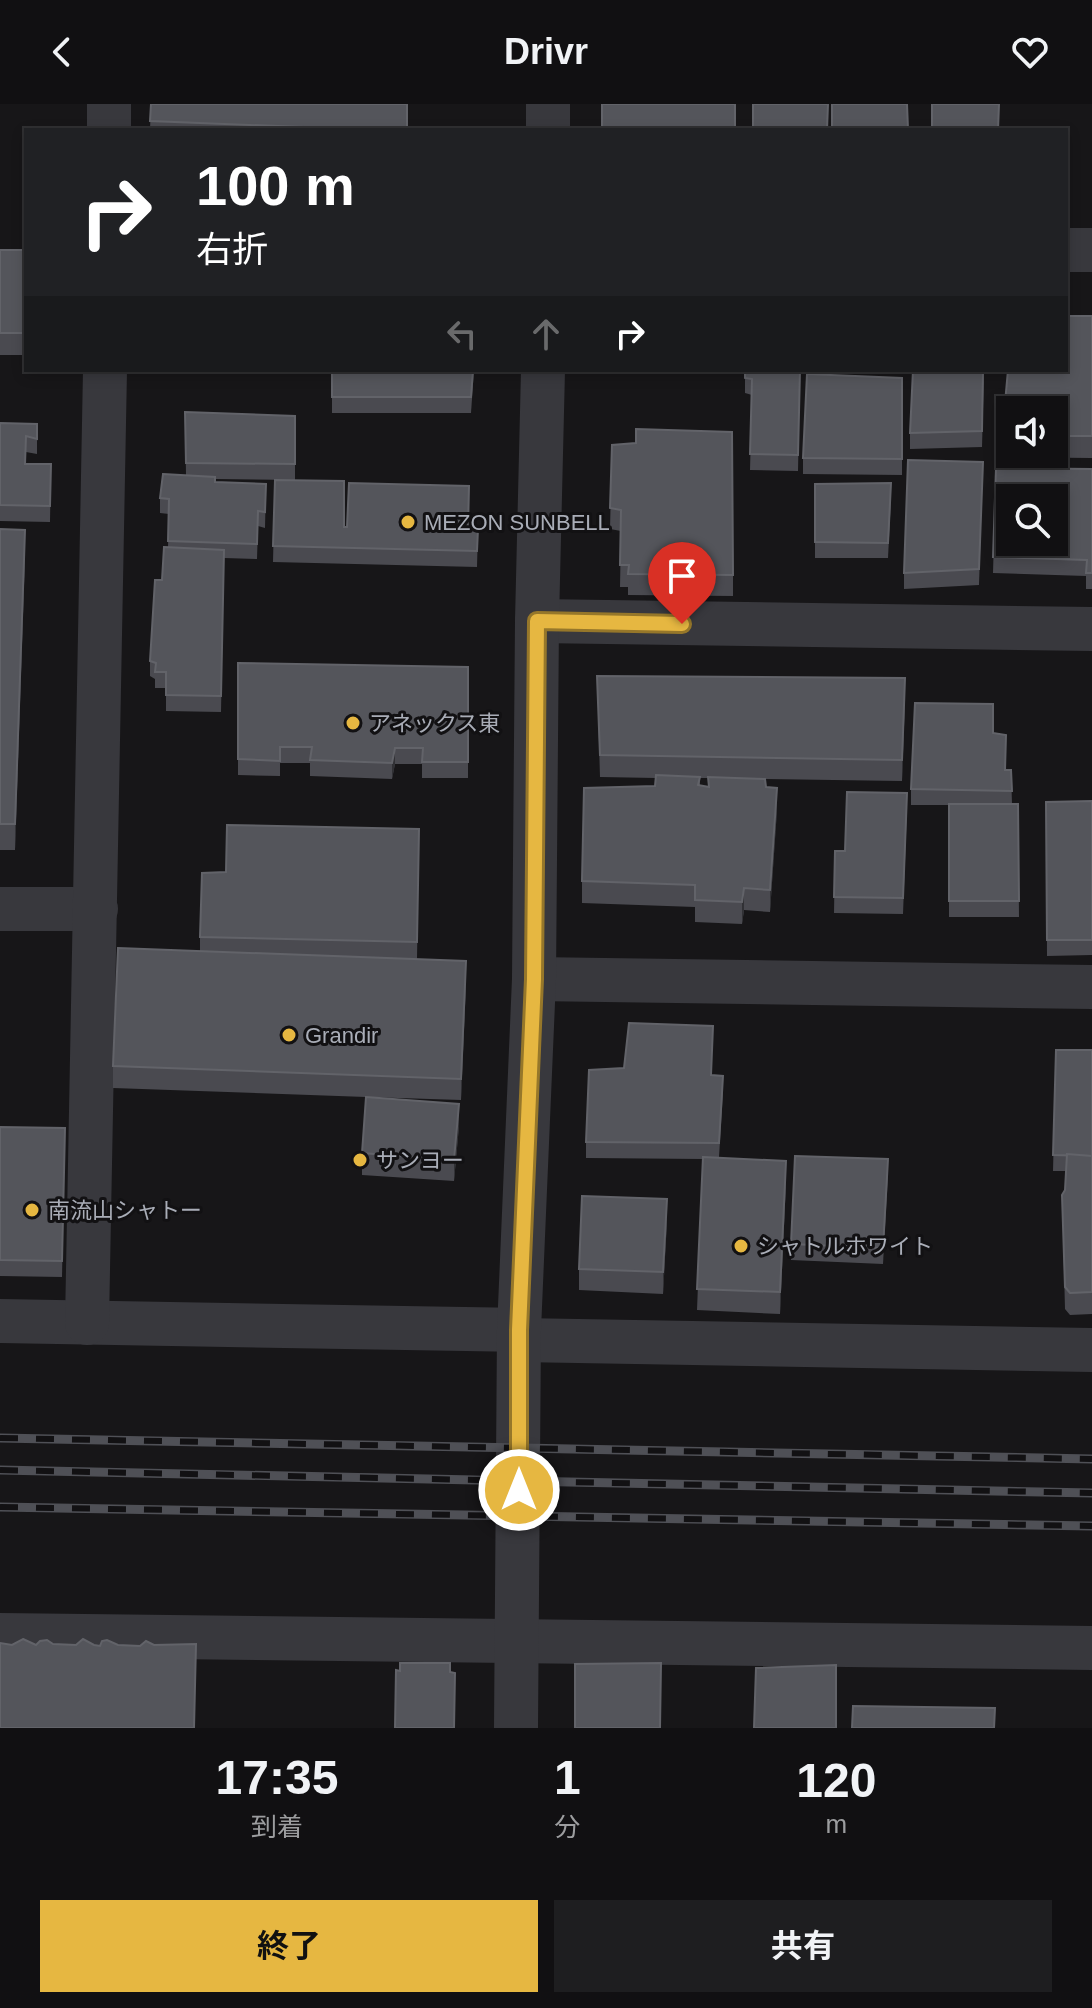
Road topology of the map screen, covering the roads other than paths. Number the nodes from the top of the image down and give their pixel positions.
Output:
1 (109, 104) edge
2 (548, 104) edge
3 (109, 128) edge
4 (548, 128) edge
5 (1068, 250) edge
6 (1092, 250) edge
7 (105, 372) edge
8 (543, 372) edge
9 (537, 621) junction
10 (1092, 629) edge
11 (0, 909) edge
12 (96, 909) junction
13 (534, 979) junction
14 (1092, 987) edge
15 (0, 1321) edge
16 (87, 1323) junction
17 (520, 1335) junction
18 (1092, 1350) edge
19 (0, 1635) edge
20 (518, 1640) junction
21 (1092, 1648) edge
22 (516, 1728) edge

1 - 3 street
2 - 4 street
5 - 6 street
7 - 12 street
8 - 9 street
9 - 10 street
9 - 13 street
11 - 12 street
12 - 16 street
13 - 14 street
13 - 17 street
15 - 16 street
16 - 17 street
17 - 18 street
17 - 20 street
19 - 20 street
20 - 21 street
20 - 22 street

